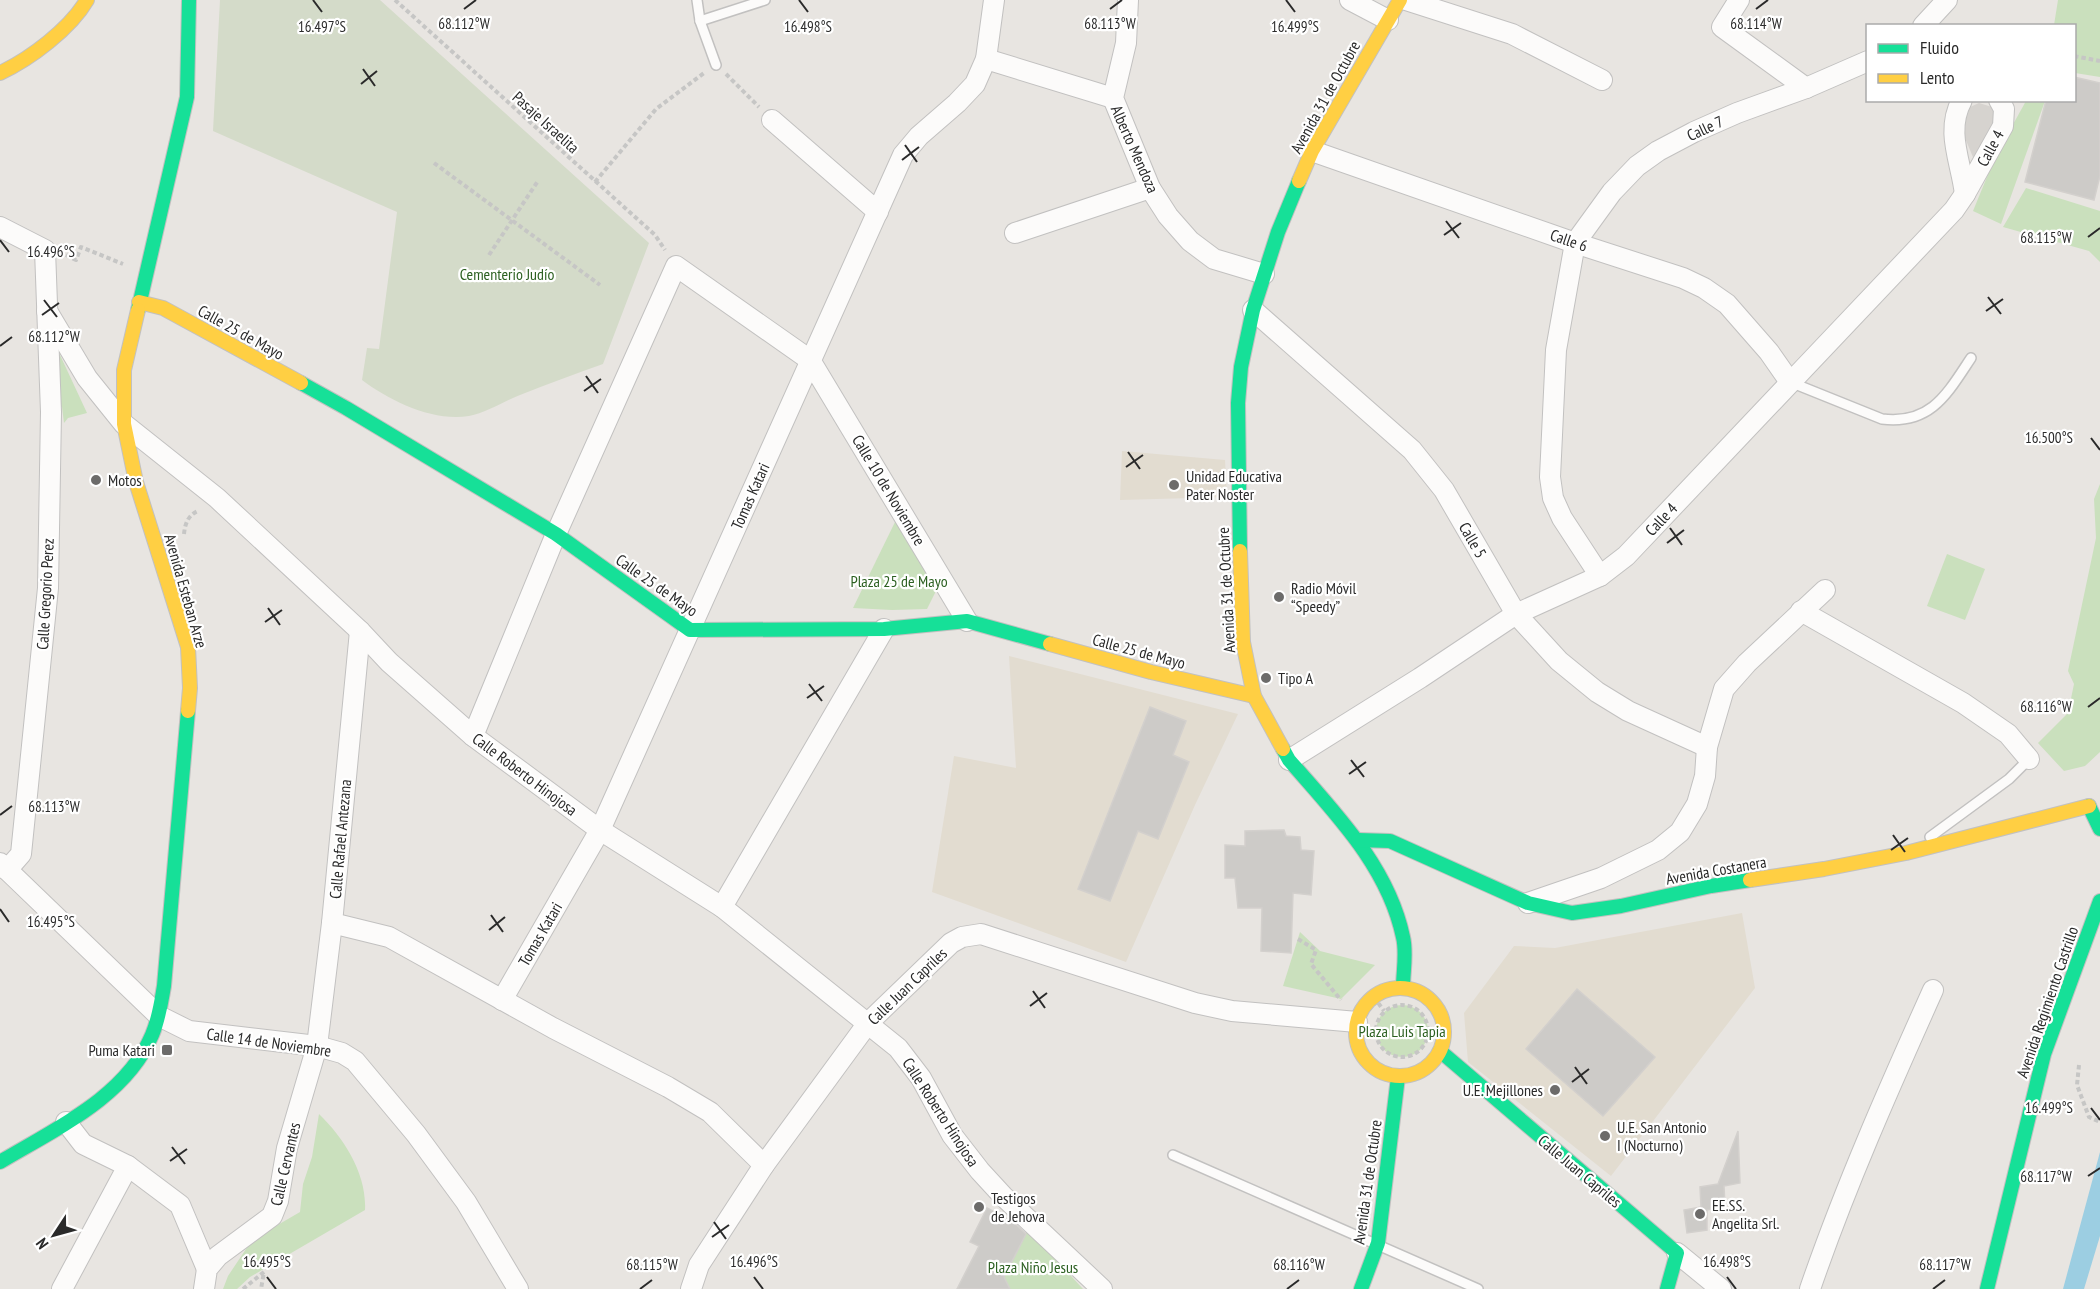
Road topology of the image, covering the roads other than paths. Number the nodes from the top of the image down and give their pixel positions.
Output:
1 (87, 0) edge
2 (189, 0) edge
3 (697, 0) edge
4 (765, 0) edge
5 (994, 0) edge
6 (1128, 0) edge
7 (1350, 0) edge
8 (1400, 0) edge
9 (1406, 0) edge
10 (1739, 0) edge
11 (1947, 0) edge
12 (1388, 20) junction
13 (700, 21) junction
14 (1925, 24) edge
15 (986, 59) junction
16 (1866, 62) edge
17 (716, 64) road end
18 (0, 73) edge
19 (1602, 80) dead end
20 (1806, 88) junction
21 (1113, 98) junction
22 (1961, 102) edge
23 (2000, 102) edge
24 (772, 120) road end
25 (1312, 151) junction
26 (1150, 188) junction
27 (1965, 194) junction
28 (878, 212) junction
29 (0, 227) edge
30 (1015, 233) dead end
31 (1575, 243) junction
32 (1264, 274) junction
33 (139, 302) junction
34 (1253, 310) junction
35 (47, 311) junction
36 (1971, 358) dead end
37 (810, 360) junction
38 (1790, 382) junction
39 (124, 424) junction
40 (556, 534) junction
41 (1600, 576) junction
42 (1824, 590) dead end
43 (1801, 611) junction
44 (1516, 614) junction
45 (967, 621) junction
46 (885, 629) junction
47 (690, 630) junction
48 (360, 631) junction
49 (1254, 696) junction
50 (473, 736) junction
51 (1707, 747) junction
52 (2029, 759) joint
53 (1289, 760) junction
54 (2100, 793) edge
55 (2094, 808) edge
56 (2100, 829) edge
57 (600, 830) junction
58 (1358, 840) junction
59 (1906, 853) junction
60 (4, 867) edge
61 (2100, 901) edge
62 (1528, 903) junction
63 (722, 907) junction
64 (332, 923) junction
65 (1402, 988) junction
66 (1933, 990) dead end
67 (502, 1000) junction
68 (159, 1017) junction
69 (1357, 1022) junction
70 (868, 1023) junction
71 (317, 1046) junction
72 (1440, 1051) junction
73 (1398, 1077) junction
74 (66, 1122) junction
75 (1173, 1155) dead end
76 (0, 1162) edge
77 (764, 1165) junction
78 (128, 1166) junction
79 (1378, 1244) junction
80 (1677, 1253) junction
81 (207, 1269) junction
82 (62, 1289) edge
83 (204, 1289) edge
84 (518, 1289) edge
85 (691, 1289) edge
86 (1102, 1289) edge
87 (1361, 1289) edge
88 (1479, 1289) edge
89 (1667, 1289) edge
90 (1721, 1289) edge
91 (1810, 1289) edge
92 (1987, 1289) edge

1 - 18 main road
2 - 33 main road, Avenida Esteban Arze
3 - 13 lane
4 - 13 lane
5 - 15 street, Tomas Katari
6 - 21 street, Alberto Mendoza
7 - 12 street
8 - 12 main road, Avenida 31 de Octubre
9 - 19 street
10 - 20 street
11 - 14 street
12 - 25 main road, Avenida 31 de Octubre
13 - 17 lane
15 - 21 street
15 - 28 street, Tomas Katari
16 - 20 street, Calle 7
20 - 31 street, Calle 7
21 - 26 street, Alberto Mendoza
22 - 27 street, Calle 4
23 - 27 street, Calle 4
24 - 28 street
25 - 31 street, Calle 6
25 - 32 main road, Avenida 31 de Octubre
26 - 30 street
26 - 32 street, Alberto Mendoza
27 - 38 street, Calle 4
28 - 37 street, Tomas Katari
29 - 35 street, Calle Roberto Hinojosa
31 - 38 street, Calle 6
31 - 41 street
32 - 34 main road, Avenida 31 de Octubre
33 - 39 main road, Avenida Esteban Arze
33 - 40 main road, Calle 25 de Mayo
34 - 44 street, Calle 5
34 - 49 main road, Avenida 31 de Octubre
35 - 39 street, Calle Roberto Hinojosa
35 - 60 street, Calle Gregorio Perez
36 - 38 lane
37 - 40 street
37 - 45 street, Calle 10 de Noviembre
37 - 47 street, Tomas Katari
38 - 41 street, Calle 4
39 - 48 street, Calle Roberto Hinojosa
39 - 68 main road, Avenida Esteban Arze
40 - 47 main road, Calle 25 de Mayo
40 - 50 street
41 - 44 street, Calle 4
42 - 43 street
43 - 51 street
43 - 52 street
44 - 51 street, Calle 5
44 - 53 street, Calle 4
45 - 46 main road, Calle 25 de Mayo
45 - 49 main road, Calle 25 de Mayo
46 - 47 main road, Calle 25 de Mayo
46 - 63 street
47 - 57 street, Tomas Katari
48 - 50 street, Calle Roberto Hinojosa
48 - 64 street, Calle Rafael Antezana
49 - 53 main road, Avenida 31 de Octubre
50 - 57 street, Calle Roberto Hinojosa
51 - 62 street
52 - 59 lane
53 - 58 main road, Avenida 31 de Octubre
54 - 55 main road
55 - 56 main road
55 - 59 main road, Avenida Costanera
57 - 63 street, Calle Roberto Hinojosa
57 - 67 street, Tomas Katari
58 - 62 main road, Avenida Costanera
58 - 65 main road, Avenida 31 de Octubre
59 - 62 main road, Avenida Costanera
60 - 68 street, Calle 14 de Noviembre
61 - 92 main road, Avenida Regimiento Castrillo
63 - 70 street, Calle Roberto Hinojosa
64 - 67 street
64 - 71 street, Calle Rafael Antezana
65 - 69 main road
65 - 72 main road
66 - 91 street
67 - 77 street
68 - 71 street, Calle 14 de Noviembre
68 - 74 main road, Avenida Esteban Arze
69 - 70 street, Calle Juan Capriles
69 - 73 main road
70 - 77 street, Calle Juan Capriles
70 - 86 street, Calle Roberto Hinojosa
71 - 81 street, Calle Cervantes
71 - 84 street, Calle 14 de Noviembre
72 - 73 main road
72 - 80 main road, Calle Juan Capriles
73 - 79 main road, Avenida 31 de Octubre
74 - 76 main road, Avenida Esteban Arze
74 - 78 street
75 - 79 lane
77 - 85 street, Calle Juan Capriles
78 - 81 street
78 - 82 street
79 - 87 main road, Avenida 31 de Octubre
79 - 88 lane
80 - 89 main road
80 - 90 street, Calle Juan Capriles
81 - 83 street

